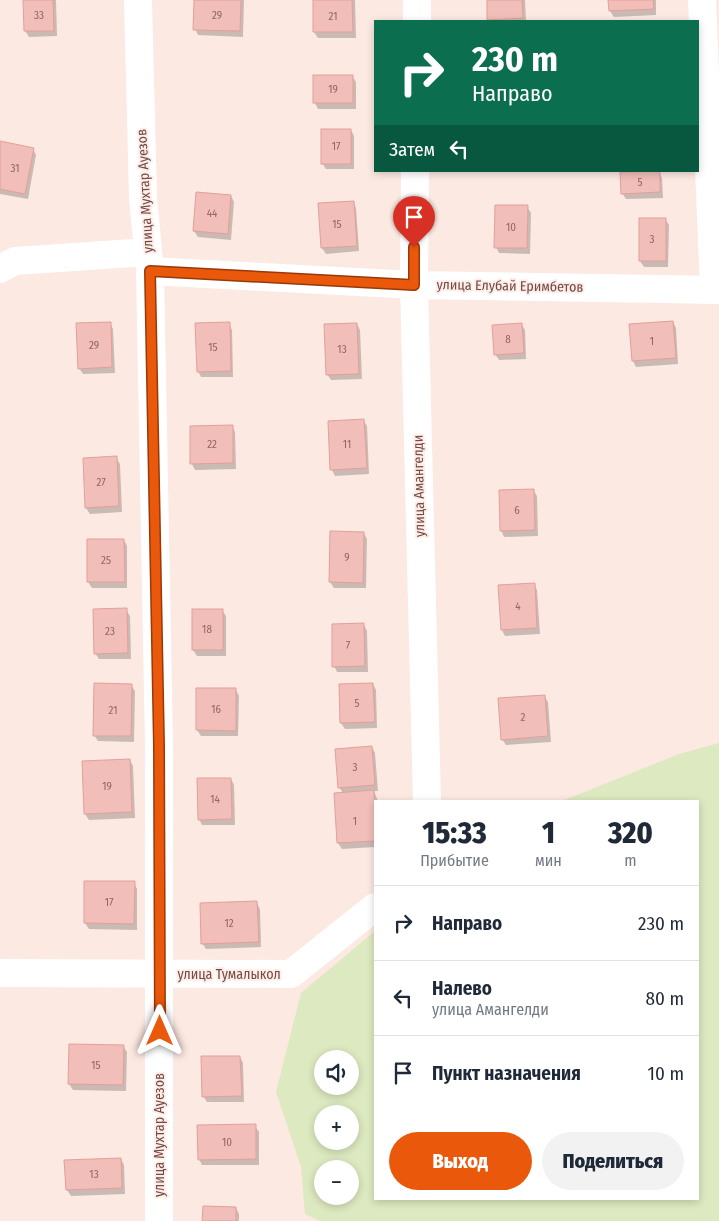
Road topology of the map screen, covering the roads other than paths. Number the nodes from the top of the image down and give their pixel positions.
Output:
1 (138, 0) edge
2 (417, 0) edge
3 (702, 0) edge
4 (417, 20) edge
5 (415, 172) edge
6 (149, 261) junction
7 (5, 262) edge
8 (414, 285) junction
9 (716, 290) edge
10 (427, 800) edge
11 (374, 909) edge
12 (0, 973) edge
13 (160, 974) junction
14 (159, 1221) edge

1 - 6 street, улица Мухтар Ауезов
2 - 4 street
3 - 9 street
5 - 8 street, улица Амангелди
6 - 7 street, улица Елубай Еримбетов
6 - 8 street, улица Елубай Еримбетов
6 - 13 street, улица Мухтар Ауезов
8 - 9 street, улица Елубай Еримбетов
8 - 10 street, улица Амангелди
11 - 13 street, улица Тумалыкол
12 - 13 street, улица Тумалыкол
13 - 14 street, улица Мухтар Ауезов

